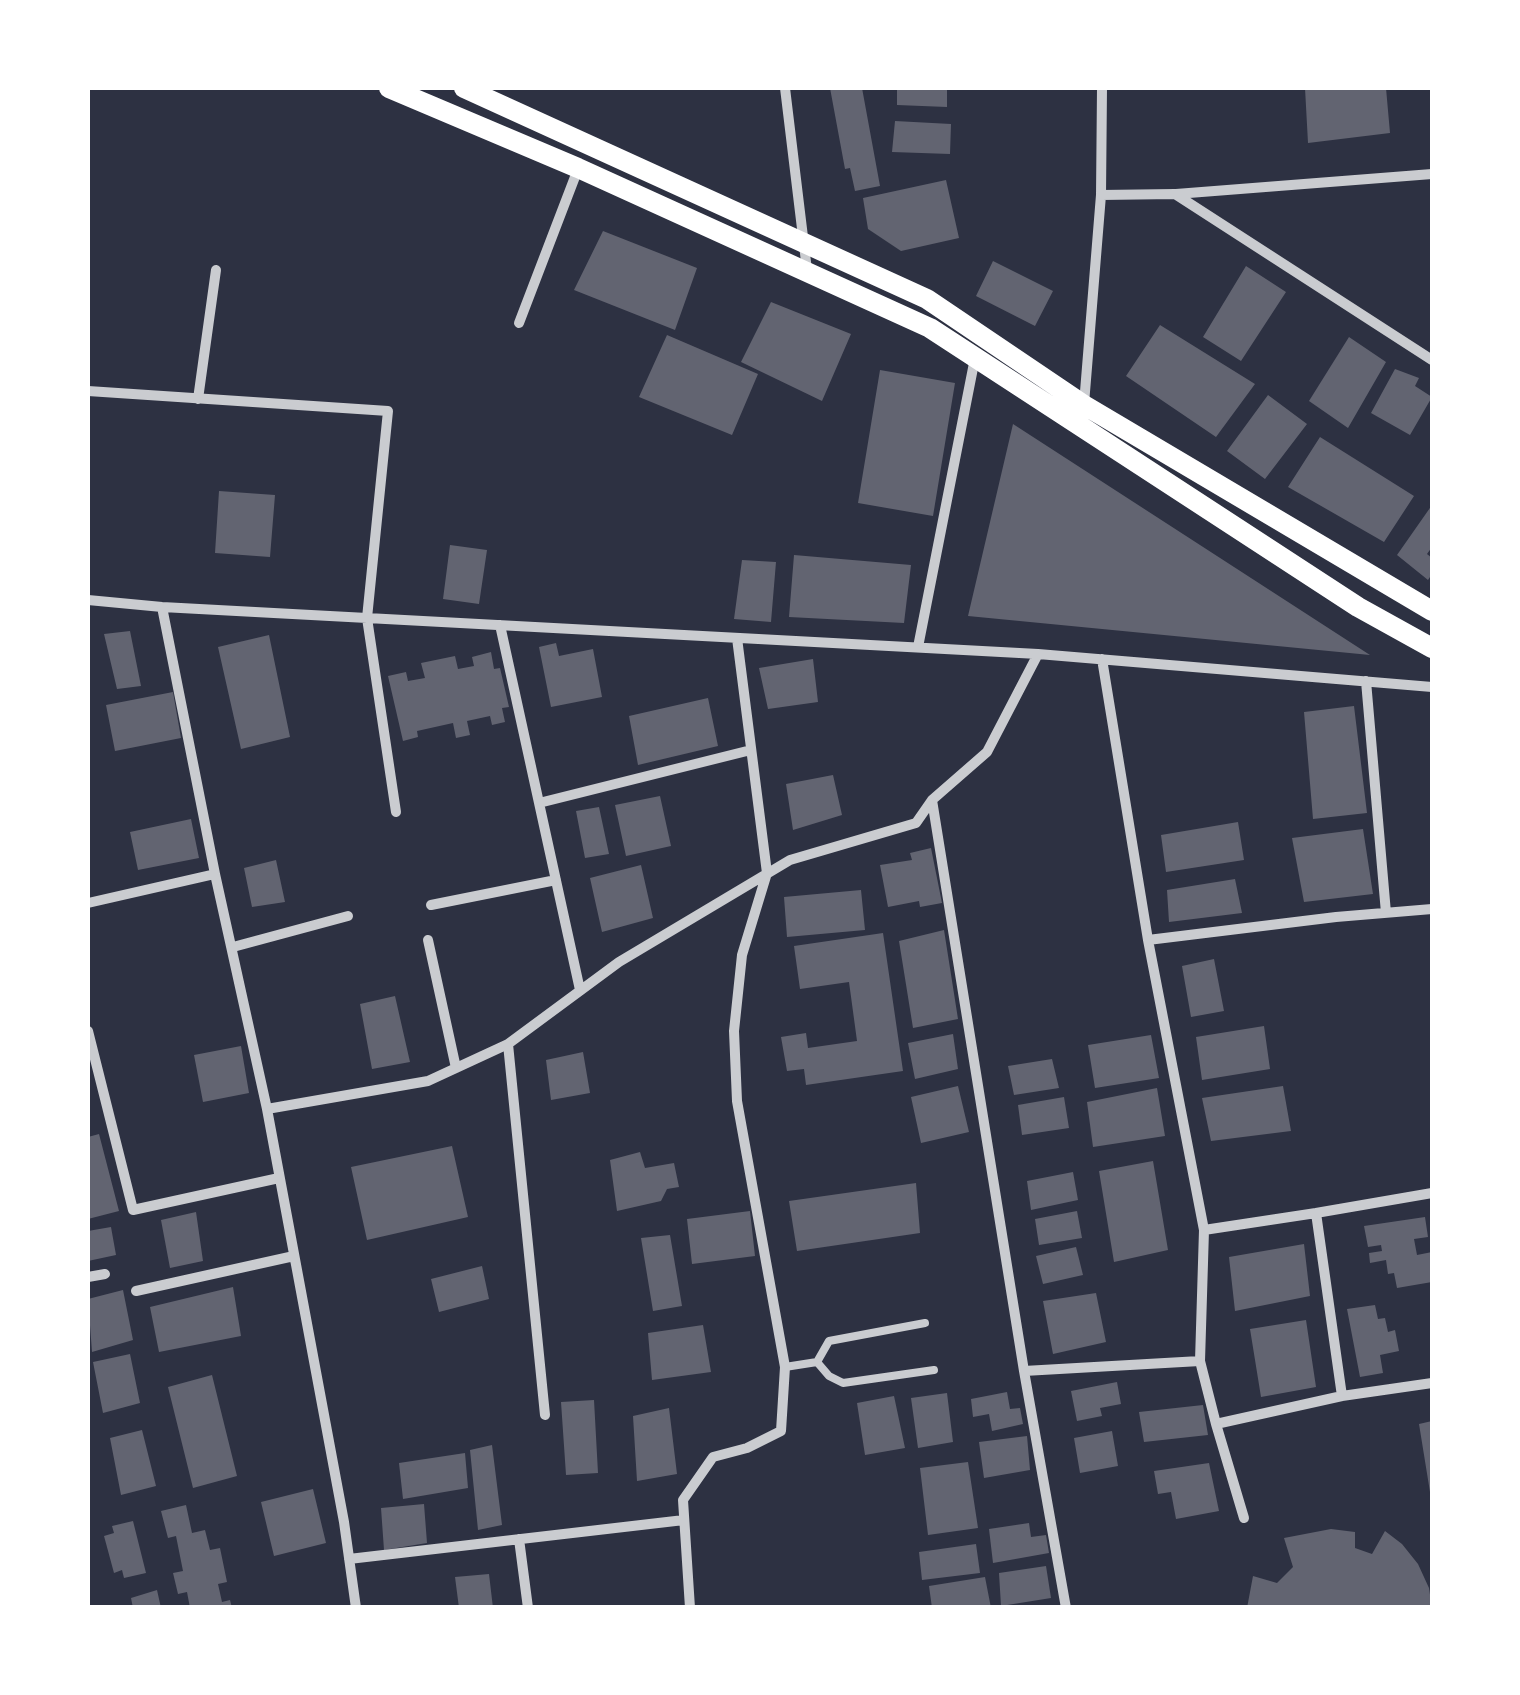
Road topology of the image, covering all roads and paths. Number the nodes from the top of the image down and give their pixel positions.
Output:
1 (389, 88) edge
2 (464, 88) edge
3 (785, 88) edge
4 (1102, 88) edge
5 (578, 168) junction
6 (1432, 174) edge
7 (1175, 194) junction
8 (1101, 195) junction
9 (802, 242) junction
10 (216, 270) dead end
11 (807, 272) junction
12 (519, 323) dead end
13 (975, 357) junction
14 (1432, 360) edge
15 (88, 392) edge
16 (198, 399) junction
17 (1084, 405) junction
18 (88, 600) edge
19 (162, 607) junction
20 (1432, 611) edge
21 (366, 618) junction
22 (500, 625) junction
23 (737, 638) junction
24 (918, 647) junction
25 (1432, 648) edge
26 (1038, 654) junction
27 (1102, 659) junction
28 (1366, 681) junction
29 (1432, 687) edge
30 (751, 750) junction
31 (932, 800) junction
32 (539, 803) junction
33 (396, 812) dead end
34 (215, 874) junction
35 (767, 874) junction
36 (556, 880) junction
37 (88, 903) edge
38 (431, 905) dead end
39 (1432, 909) edge
40 (1386, 913) junction
41 (348, 916) dead end
42 (428, 940) dead end
43 (1148, 940) junction
44 (233, 947) junction
45 (580, 990) junction
46 (88, 1031) edge
47 (508, 1044) junction
48 (456, 1068) junction
49 (267, 1109) junction
50 (279, 1178) junction
51 (1432, 1193) edge
52 (1316, 1213) junction
53 (1204, 1230) junction
54 (294, 1256) junction
55 (105, 1274) dead end
56 (88, 1277) edge
57 (136, 1291) dead end
58 (925, 1323) dead end
59 (1200, 1360) junction
60 (817, 1362) junction
61 (785, 1366) junction
62 (934, 1370) dead end
63 (1024, 1371) junction
64 (1432, 1383) edge
65 (1342, 1396) junction
66 (545, 1415) dead end
67 (1216, 1424) junction
68 (1244, 1518) dead end
69 (684, 1520) junction
70 (519, 1539) junction
71 (349, 1559) junction
72 (356, 1608) edge
73 (528, 1608) edge
74 (690, 1608) edge
75 (1066, 1608) edge

1 - 5 main road
2 - 9 main road
3 - 9 street
4 - 8 street
5 - 11 main road
5 - 12 street
6 - 7 street
7 - 8 street
7 - 14 street
8 - 17 street
9 - 11 street
9 - 17 main road
10 - 16 street
11 - 13 main road
13 - 24 street
13 - 25 main road
15 - 16 street
16 - 21 street
17 - 20 main road
18 - 19 street
19 - 21 street
19 - 34 street
21 - 22 street
21 - 33 street
22 - 23 street
22 - 32 street
23 - 24 street
23 - 30 street
24 - 26 street
26 - 27 street
26 - 31 street
27 - 28 street
27 - 43 street
28 - 29 street
28 - 40 street
30 - 32 street
30 - 35 street
31 - 35 street
31 - 63 street
32 - 36 street
34 - 37 street
34 - 44 street
35 - 45 street
35 - 61 street
36 - 38 street
36 - 45 street
39 - 40 street
40 - 43 street
41 - 44 street
42 - 48 street
43 - 53 street
44 - 49 street
45 - 47 street
46 - 50 street
47 - 48 street
47 - 66 street
48 - 49 street
49 - 50 street
50 - 54 street
51 - 52 street
52 - 53 street
52 - 65 street
53 - 59 street
54 - 57 street
54 - 71 street
55 - 56 street
58 - 60 lane
59 - 63 street
59 - 67 street
60 - 61 lane
60 - 62 lane
61 - 69 street
63 - 75 street
64 - 65 street
65 - 67 street
67 - 68 street
69 - 70 street
69 - 74 street
70 - 71 street
70 - 73 street
71 - 72 street

